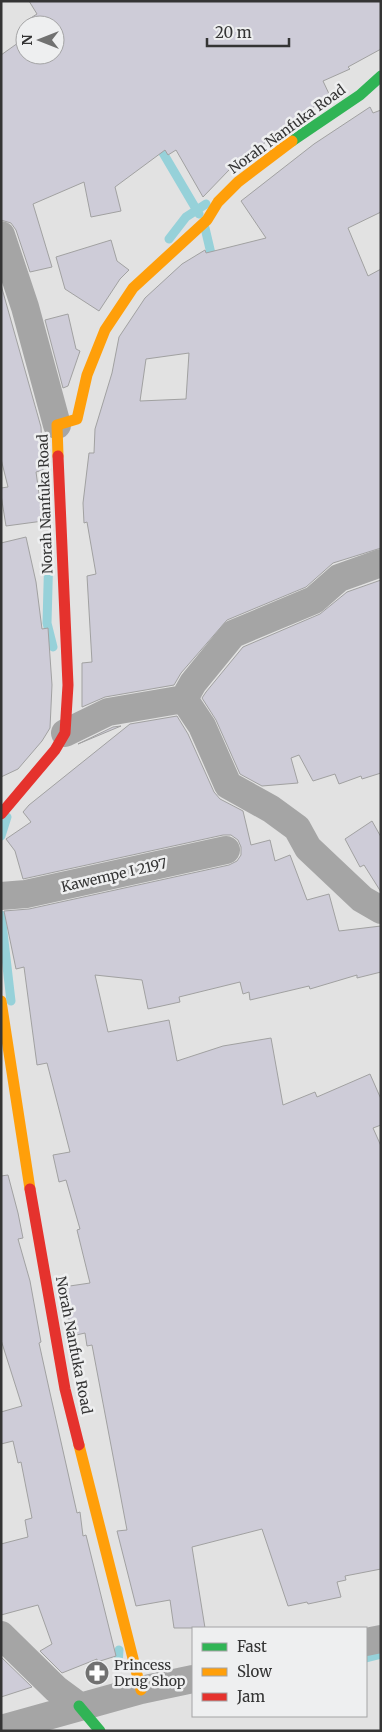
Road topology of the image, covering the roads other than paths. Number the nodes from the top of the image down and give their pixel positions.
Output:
1 (381, 76) edge
2 (1, 235) edge
3 (57, 424) junction
4 (381, 563) edge
5 (184, 699) junction
6 (65, 733) junction
7 (1, 814) edge
8 (226, 850) dead end
9 (1, 896) edge
10 (381, 910) edge
11 (1, 1001) edge
12 (1, 1635) edge
13 (381, 1639) edge
14 (367, 1642) edge
15 (192, 1679) edge
16 (141, 1690) junction
17 (79, 1706) junction
18 (1, 1730) edge
19 (100, 1731) edge

1 - 3 street, Norah Nanfuka Road
2 - 3 street
3 - 6 street, Norah Nanfuka Road
4 - 5 street
5 - 6 street
5 - 10 street
6 - 7 street, Norah Nanfuka Road
8 - 9 street, Kawempe I 2197
11 - 16 street, Norah Nanfuka Road
12 - 17 street
13 - 14 street
15 - 16 street
16 - 17 street
17 - 18 street
17 - 19 street

